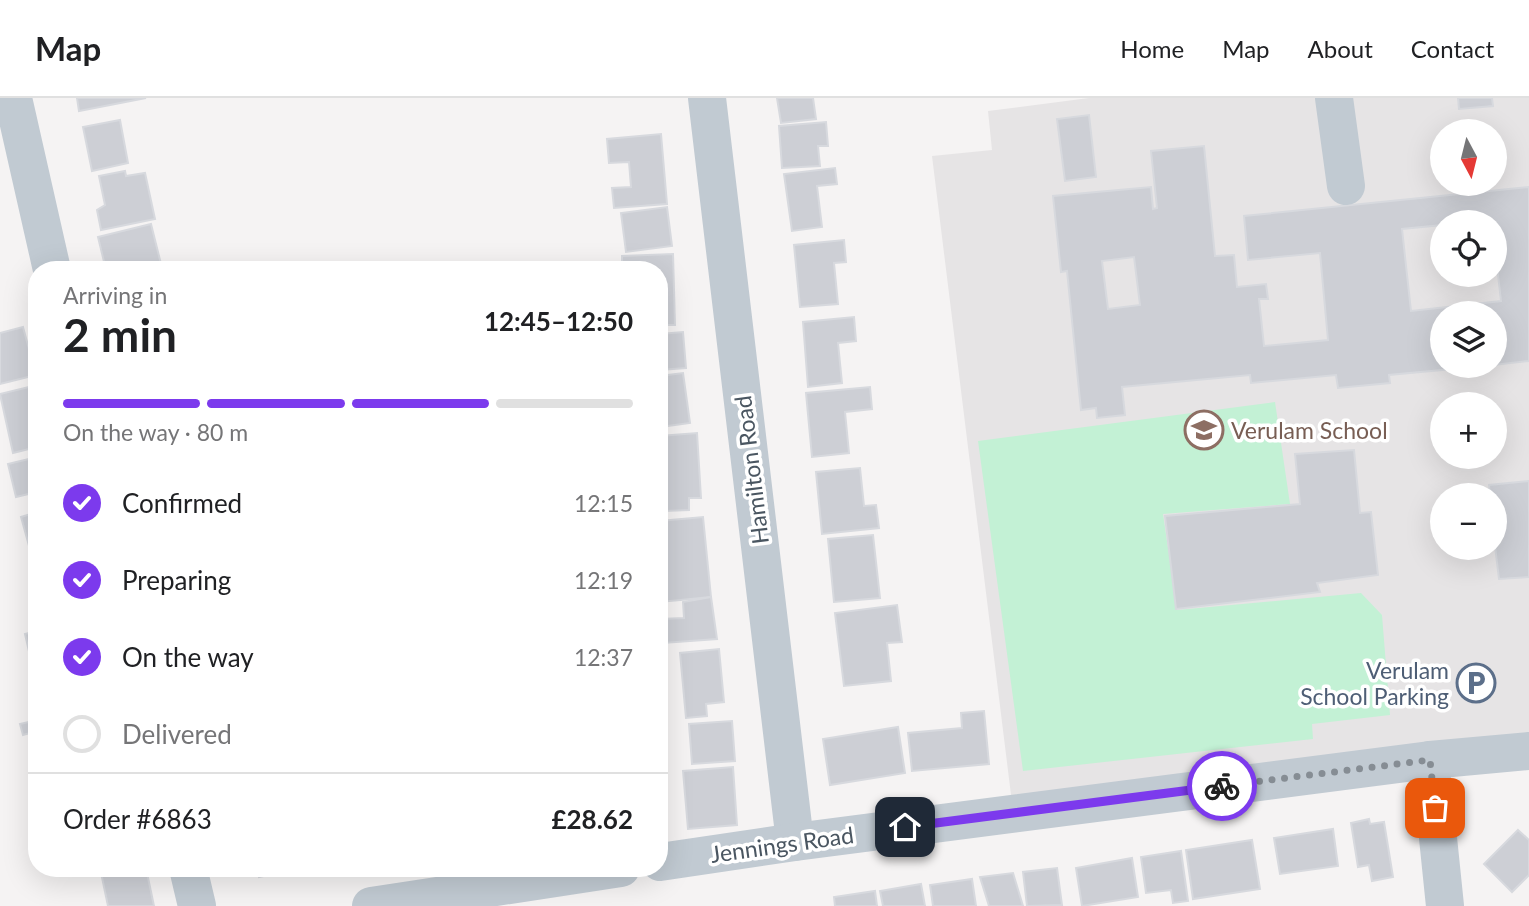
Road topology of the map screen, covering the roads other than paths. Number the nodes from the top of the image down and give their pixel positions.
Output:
1 (13, 98) edge
2 (707, 98) edge
3 (1334, 98) edge
4 (1346, 186) dead end
5 (49, 261) edge
6 (1529, 751) edge
7 (1430, 760) junction
8 (795, 842) junction
9 (668, 861) edge
10 (190, 877) edge
11 (562, 877) edge
12 (197, 906) edge
13 (371, 906) edge
14 (1445, 906) edge

1 - 5 street
2 - 8 street, Hamilton Road
3 - 4 street
6 - 7 street, Jennings Road
7 - 8 street, Jennings Road
7 - 14 street
8 - 9 street, Jennings Road
10 - 12 street
11 - 13 street

